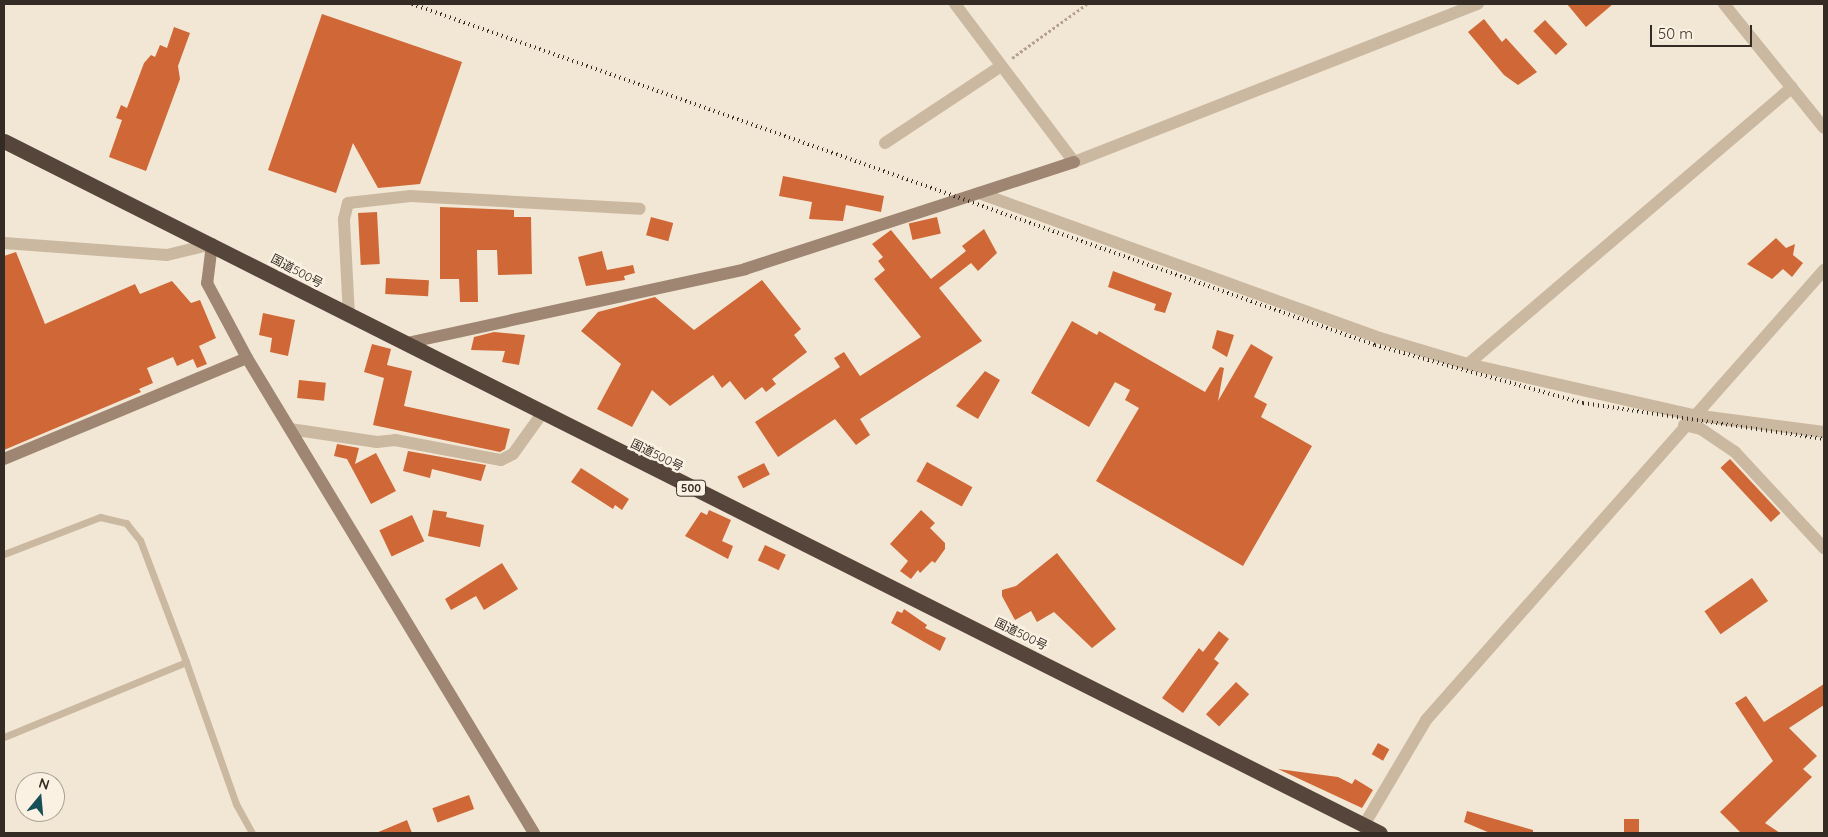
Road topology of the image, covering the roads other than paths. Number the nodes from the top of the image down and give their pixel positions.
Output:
1 (955, 4) edge
2 (1478, 4) edge
3 (1724, 4) edge
4 (1000, 67) junction
5 (1792, 87) junction
6 (1824, 128) edge
7 (4, 141) edge
8 (885, 143) dead end
9 (1074, 162) junction
10 (979, 194) junction
11 (640, 208) dead end
12 (4, 243) edge
13 (212, 244) junction
14 (1824, 270) edge
15 (349, 316) junction
16 (407, 344) junction
17 (247, 358) junction
18 (1468, 364) junction
19 (541, 415) junction
20 (1693, 415) junction
21 (1684, 425) junction
22 (290, 429) junction
23 (1824, 432) edge
24 (4, 459) edge
25 (1824, 548) edge
26 (4, 554) edge
27 (186, 662) junction
28 (4, 737) edge
29 (1364, 826) junction
30 (252, 833) edge
31 (534, 833) edge
32 (1380, 833) edge

1 - 4 street
2 - 9 street
3 - 5 street
4 - 8 street
4 - 9 street
5 - 6 street
5 - 18 street
7 - 13 highway, 国道500号 / 500
9 - 10 street
10 - 16 street
10 - 18 street
11 - 15 street
12 - 13 street
13 - 15 highway, 国道500号 / 500
13 - 17 street
14 - 20 street
15 - 16 highway, 国道500号 / 500
16 - 19 highway, 国道500号 / 500
17 - 22 street
17 - 24 street
18 - 20 street
19 - 22 street
19 - 29 highway, 国道500号 / 500
20 - 21 street
20 - 23 street
21 - 25 street
21 - 29 street
22 - 31 street
26 - 27 lane
27 - 28 lane
27 - 30 lane
29 - 32 highway, 国道500号 / 500

